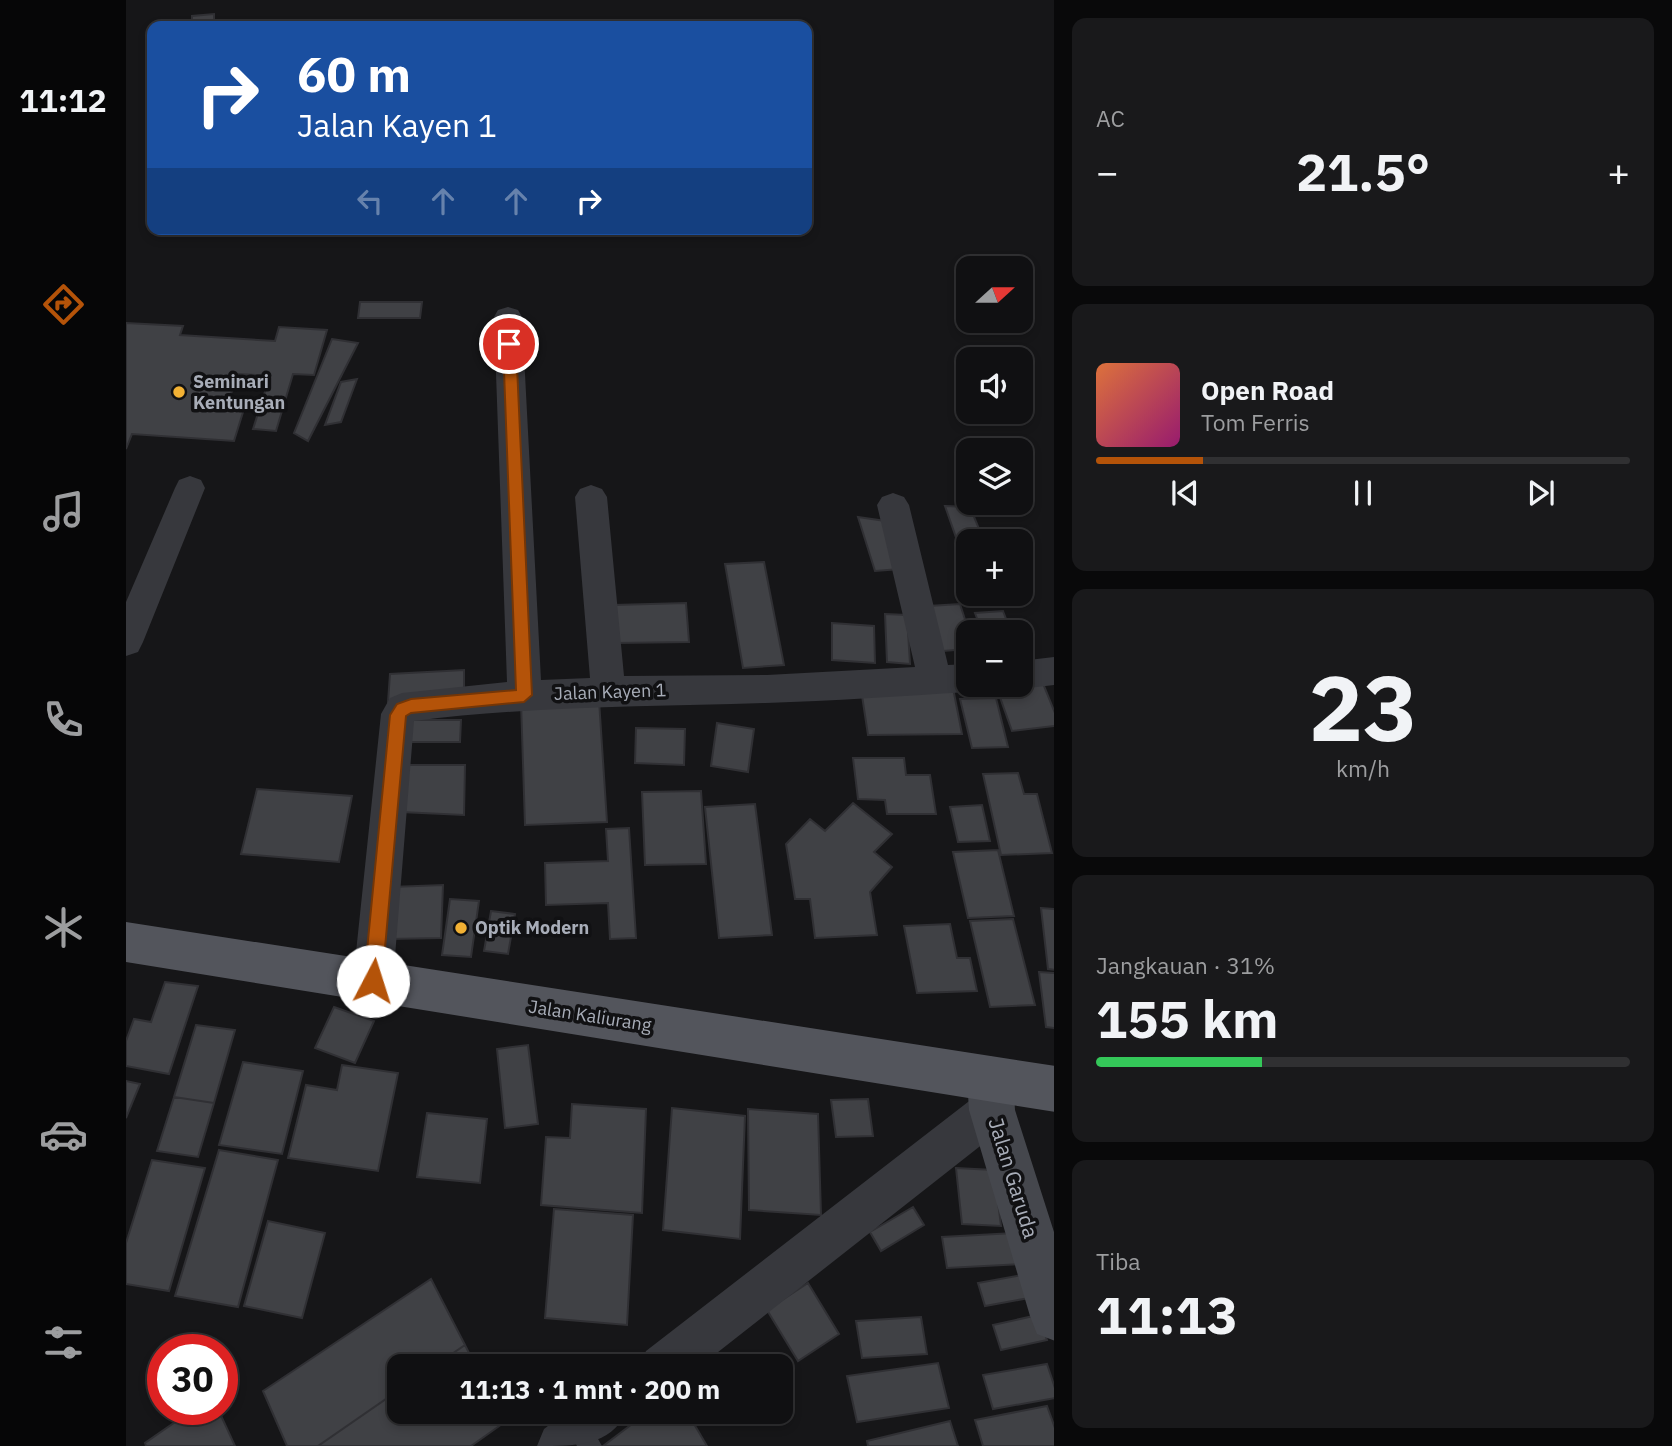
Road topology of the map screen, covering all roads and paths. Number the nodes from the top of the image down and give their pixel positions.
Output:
1 (508, 317) dead end
2 (190, 488) dead end
3 (591, 497) dead end
4 (893, 505) dead end
5 (126, 642) edge
6 (1054, 671) edge
7 (1033, 673) edge
8 (951, 679) edge
9 (608, 691) junction
10 (524, 695) junction
11 (126, 942) edge
12 (373, 981) junction
13 (1054, 1090) edge
14 (991, 1095) junction
15 (1054, 1315) edge
16 (678, 1354) edge

1 - 10 street
2 - 5 street
3 - 9 street
4 - 8 street
6 - 7 street
8 - 9 street, Jalan Kayen 1
9 - 10 street, Jalan Kayen 1
10 - 12 street, Jalan Kayen 1
11 - 12 main road, Jalan Kaliurang
12 - 14 main road, Jalan Kaliurang
13 - 14 main road, Jalan Kaliurang
14 - 15 main road, Jalan Garuda
14 - 16 street

